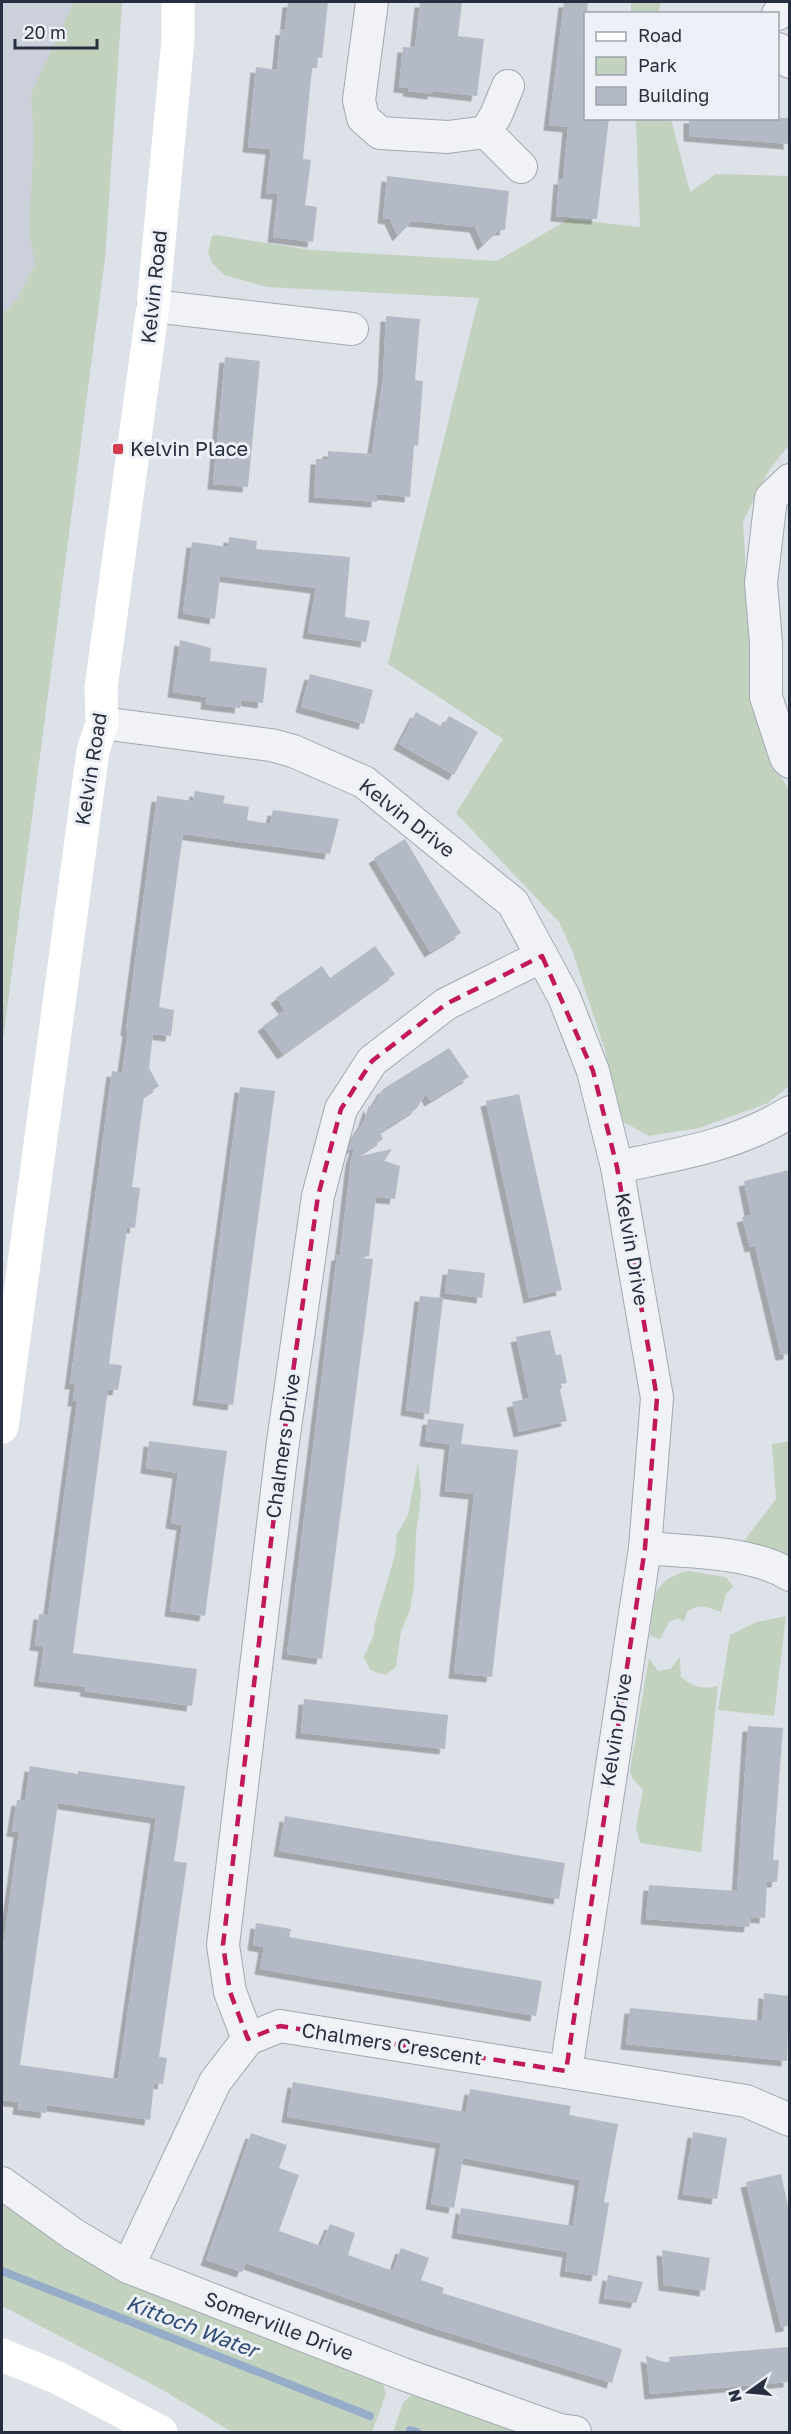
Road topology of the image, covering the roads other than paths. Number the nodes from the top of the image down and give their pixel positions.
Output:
1 (178, 2) edge
2 (372, 2) edge
3 (779, 50) edge
4 (789, 62) edge
5 (508, 86) dead end
6 (486, 132) junction
7 (521, 167) dead end
8 (153, 306) junction
9 (352, 329) dead end
10 (789, 480) edge
11 (102, 723) junction
12 (789, 762) edge
13 (542, 956) junction
14 (789, 1112) edge
15 (617, 1167) junction
16 (2, 1427) edge
17 (645, 1548) junction
18 (789, 1575) edge
19 (248, 2039) junction
20 (567, 2071) junction
21 (789, 2120) edge
22 (2, 2183) edge
23 (128, 2267) junction
24 (2, 2355) edge
25 (161, 2433) edge
26 (575, 2433) edge

1 - 8 street, Kelvin Road
2 - 6 street
3 - 4 street
5 - 6 street
6 - 7 street
8 - 9 street
8 - 11 street, Kelvin Road
10 - 12 street
11 - 13 street, Kelvin Drive
11 - 16 street, Kelvin Road
13 - 15 street, Kelvin Drive
13 - 19 street, Chalmers Drive
14 - 15 street
15 - 17 street, Kelvin Drive
17 - 18 street
17 - 20 street, Kelvin Drive
19 - 20 street, Chalmers Crescent
19 - 23 street
20 - 21 street, Chalmers Crescent
22 - 23 street, Somerville Drive
23 - 26 street, Somerville Drive
24 - 25 street

